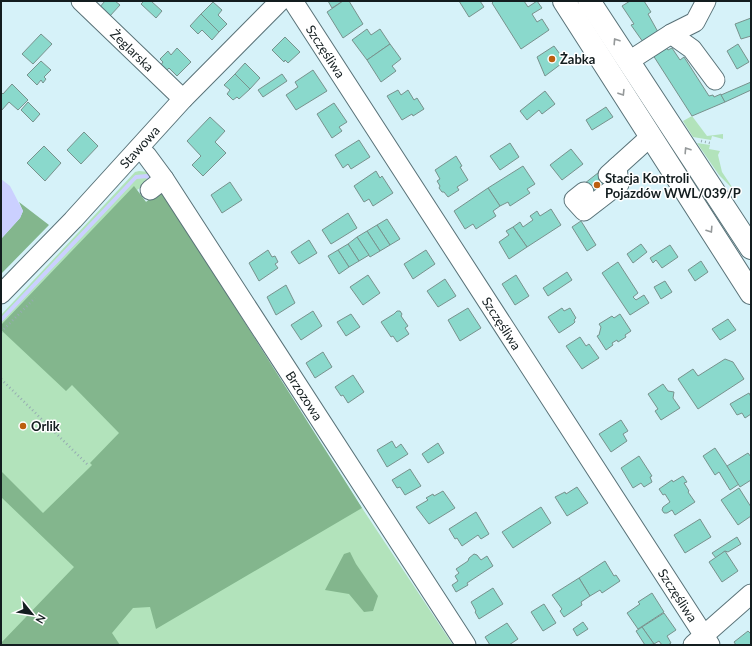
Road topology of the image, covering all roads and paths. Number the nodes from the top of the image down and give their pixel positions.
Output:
1 (81, 1) edge
2 (280, 1) edge
3 (294, 1) edge
4 (564, 1) edge
5 (589, 1) edge
6 (706, 1) edge
7 (671, 34) junction
8 (629, 61) junction
9 (714, 80) dead end
10 (183, 99) junction
11 (650, 137) junction
12 (139, 148) junction
13 (584, 192) dead end
14 (751, 248) edge
15 (751, 293) edge
16 (1, 294) edge
17 (35, 298) dead end
18 (1, 332) edge
19 (1, 379) edge
20 (88, 465) dead end
21 (751, 594) edge
22 (703, 642) edge
23 (466, 645) edge

1 - 10 street, Żeglarska
2 - 10 street, Stawowa
3 - 22 street, Szczęśliwa
4 -> 11 main road
8 -> 5 main road
6 - 7 street
7 - 8 street
7 - 9 street
14 -> 8 main road
10 - 12 street, Stawowa
11 - 13 street
11 -> 15 main road
12 - 16 street, Stawowa
12 - 23 street, Brzozowa
17 - 18 path
19 - 20 path
21 - 22 street

